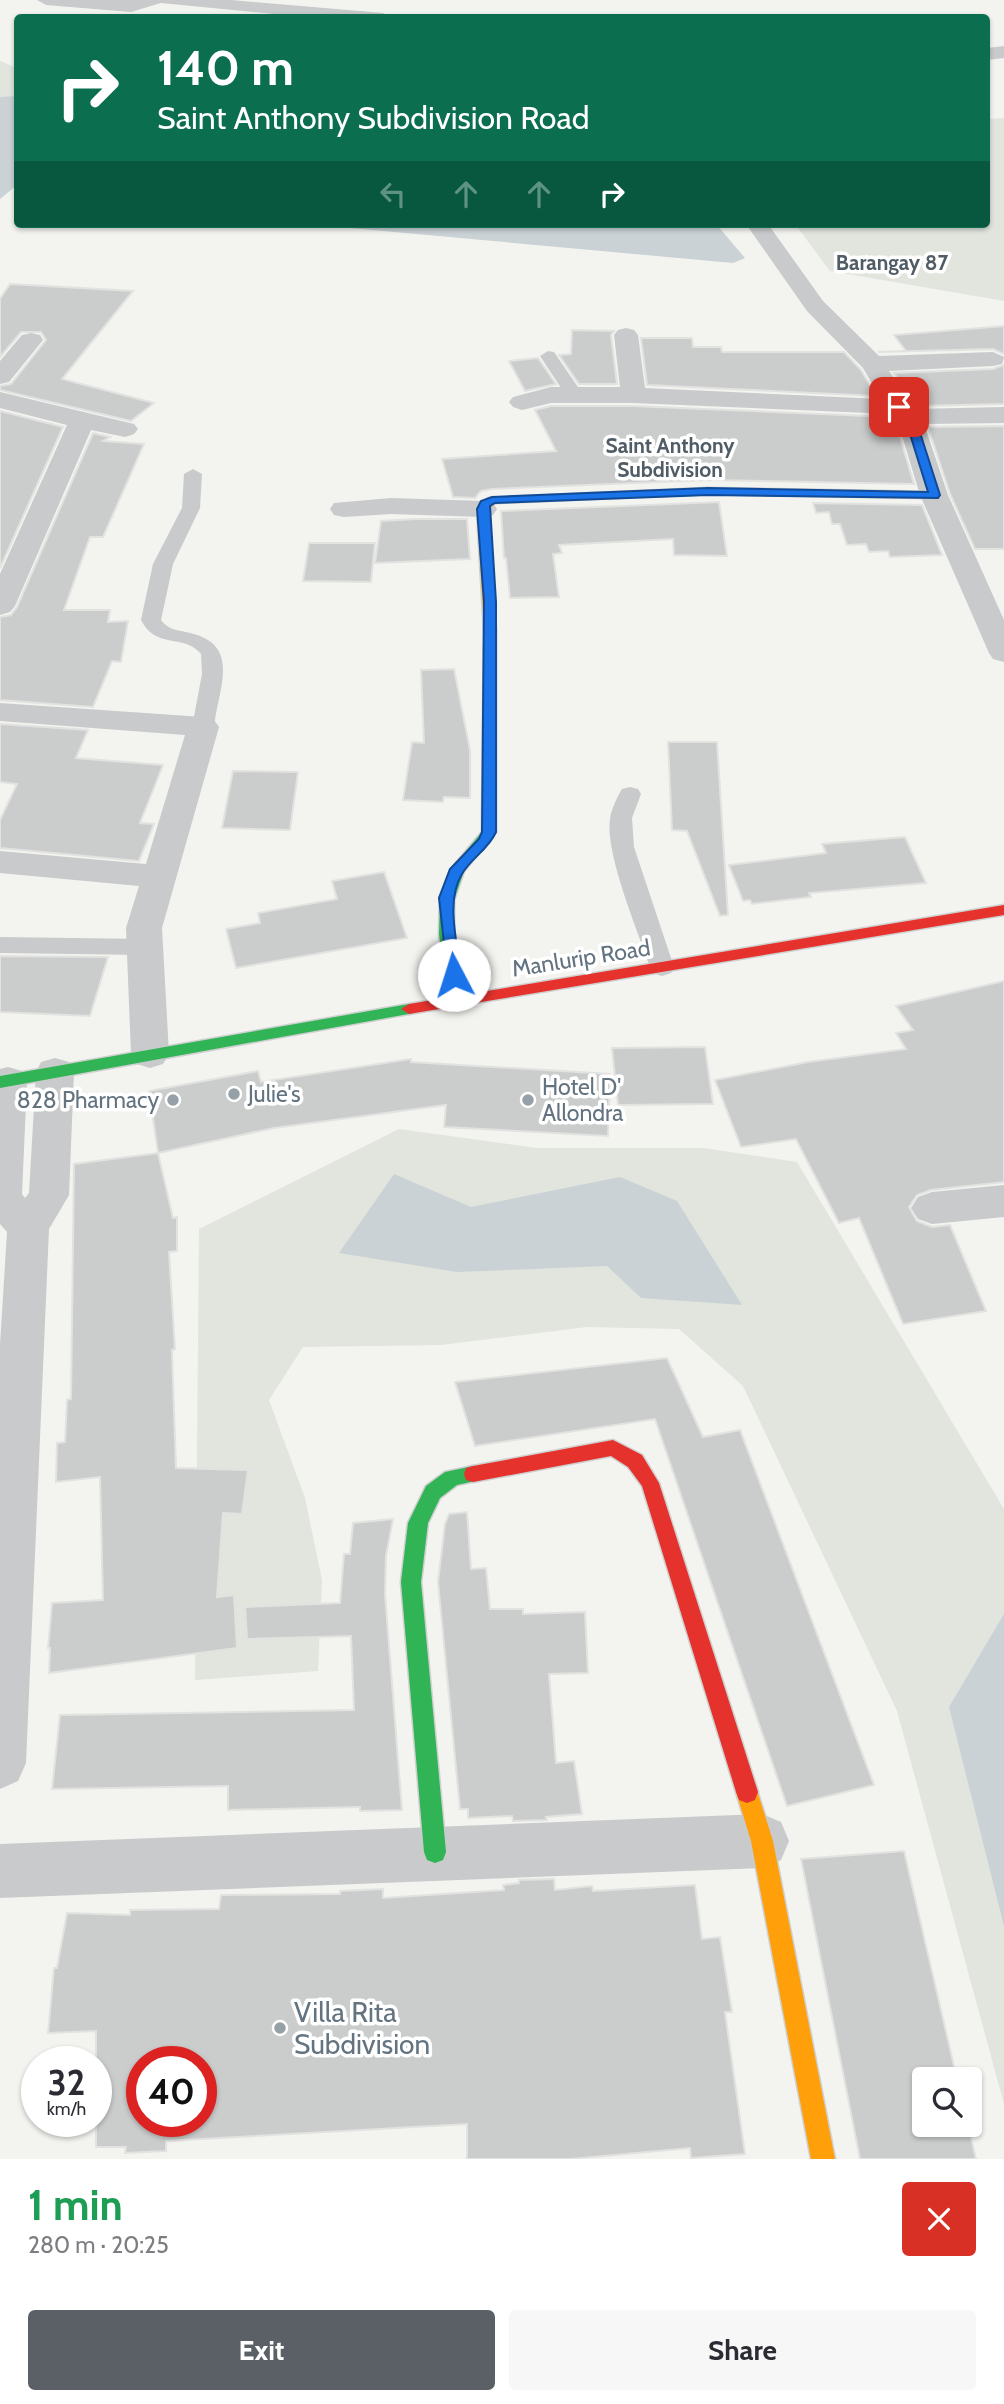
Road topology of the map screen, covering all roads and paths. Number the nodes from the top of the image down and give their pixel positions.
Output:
1 (46, 0) edge
2 (154, 0) edge
3 (168, 0) edge
4 (335, 14) edge
5 (760, 228) edge
6 (626, 335) dead end
7 (31, 340) dead end
8 (548, 356) dead end
9 (993, 359) dead end
10 (873, 364) junction
11 (0, 377) edge
12 (573, 393) junction
13 (632, 395) junction
14 (0, 400) edge
15 (522, 402) dead end
16 (904, 412) junction
17 (1004, 415) edge
18 (82, 421) junction
19 (125, 429) dead end
20 (194, 474) dead end
21 (934, 495) junction
22 (344, 509) dead end
23 (483, 509) junction
24 (0, 606) edge
25 (1004, 653) edge
26 (0, 712) edge
27 (203, 727) junction
28 (630, 794) dead end
29 (0, 862) edge
30 (159, 877) junction
31 (1004, 910) edge
32 (0, 945) edge
33 (145, 947) junction
34 (662, 967) junction
35 (456, 1001) junction
36 (150, 1054) junction
37 (55, 1072) junction
38 (4, 1082) edge
39 (1004, 1201) edge
40 (932, 1208) dead end
41 (28, 1227) junction
42 (0, 1763) edge
43 (762, 1841) junction
44 (435, 1852) junction
45 (0, 1871) edge
46 (823, 2159) edge

1 - 2 street
3 - 4 street
5 - 10 street
6 - 13 street
7 - 11 street
8 - 12 lane
9 - 10 street
10 - 16 street
12 - 13 street
12 - 15 street
13 - 16 street
14 - 18 street
16 - 17 street
16 - 21 street
18 - 19 street
18 - 24 street
20 - 27 lane
21 - 23 street
21 - 25 street
22 - 23 street
23 - 35 street
26 - 27 street
27 - 30 street
28 - 34 lane
29 - 30 street
30 - 33 street
31 - 34 street, Manlurip Road
32 - 33 lane
33 - 36 street
34 - 35 street, Manlurip Road
35 - 36 street, Manlurip Road
36 - 37 street, Manlurip Road
37 - 38 street, Manlurip Road
37 - 41 street
38 - 41 street
39 - 40 street
41 - 42 street
43 - 44 street
43 - 44 street
43 - 46 street
44 - 45 street

